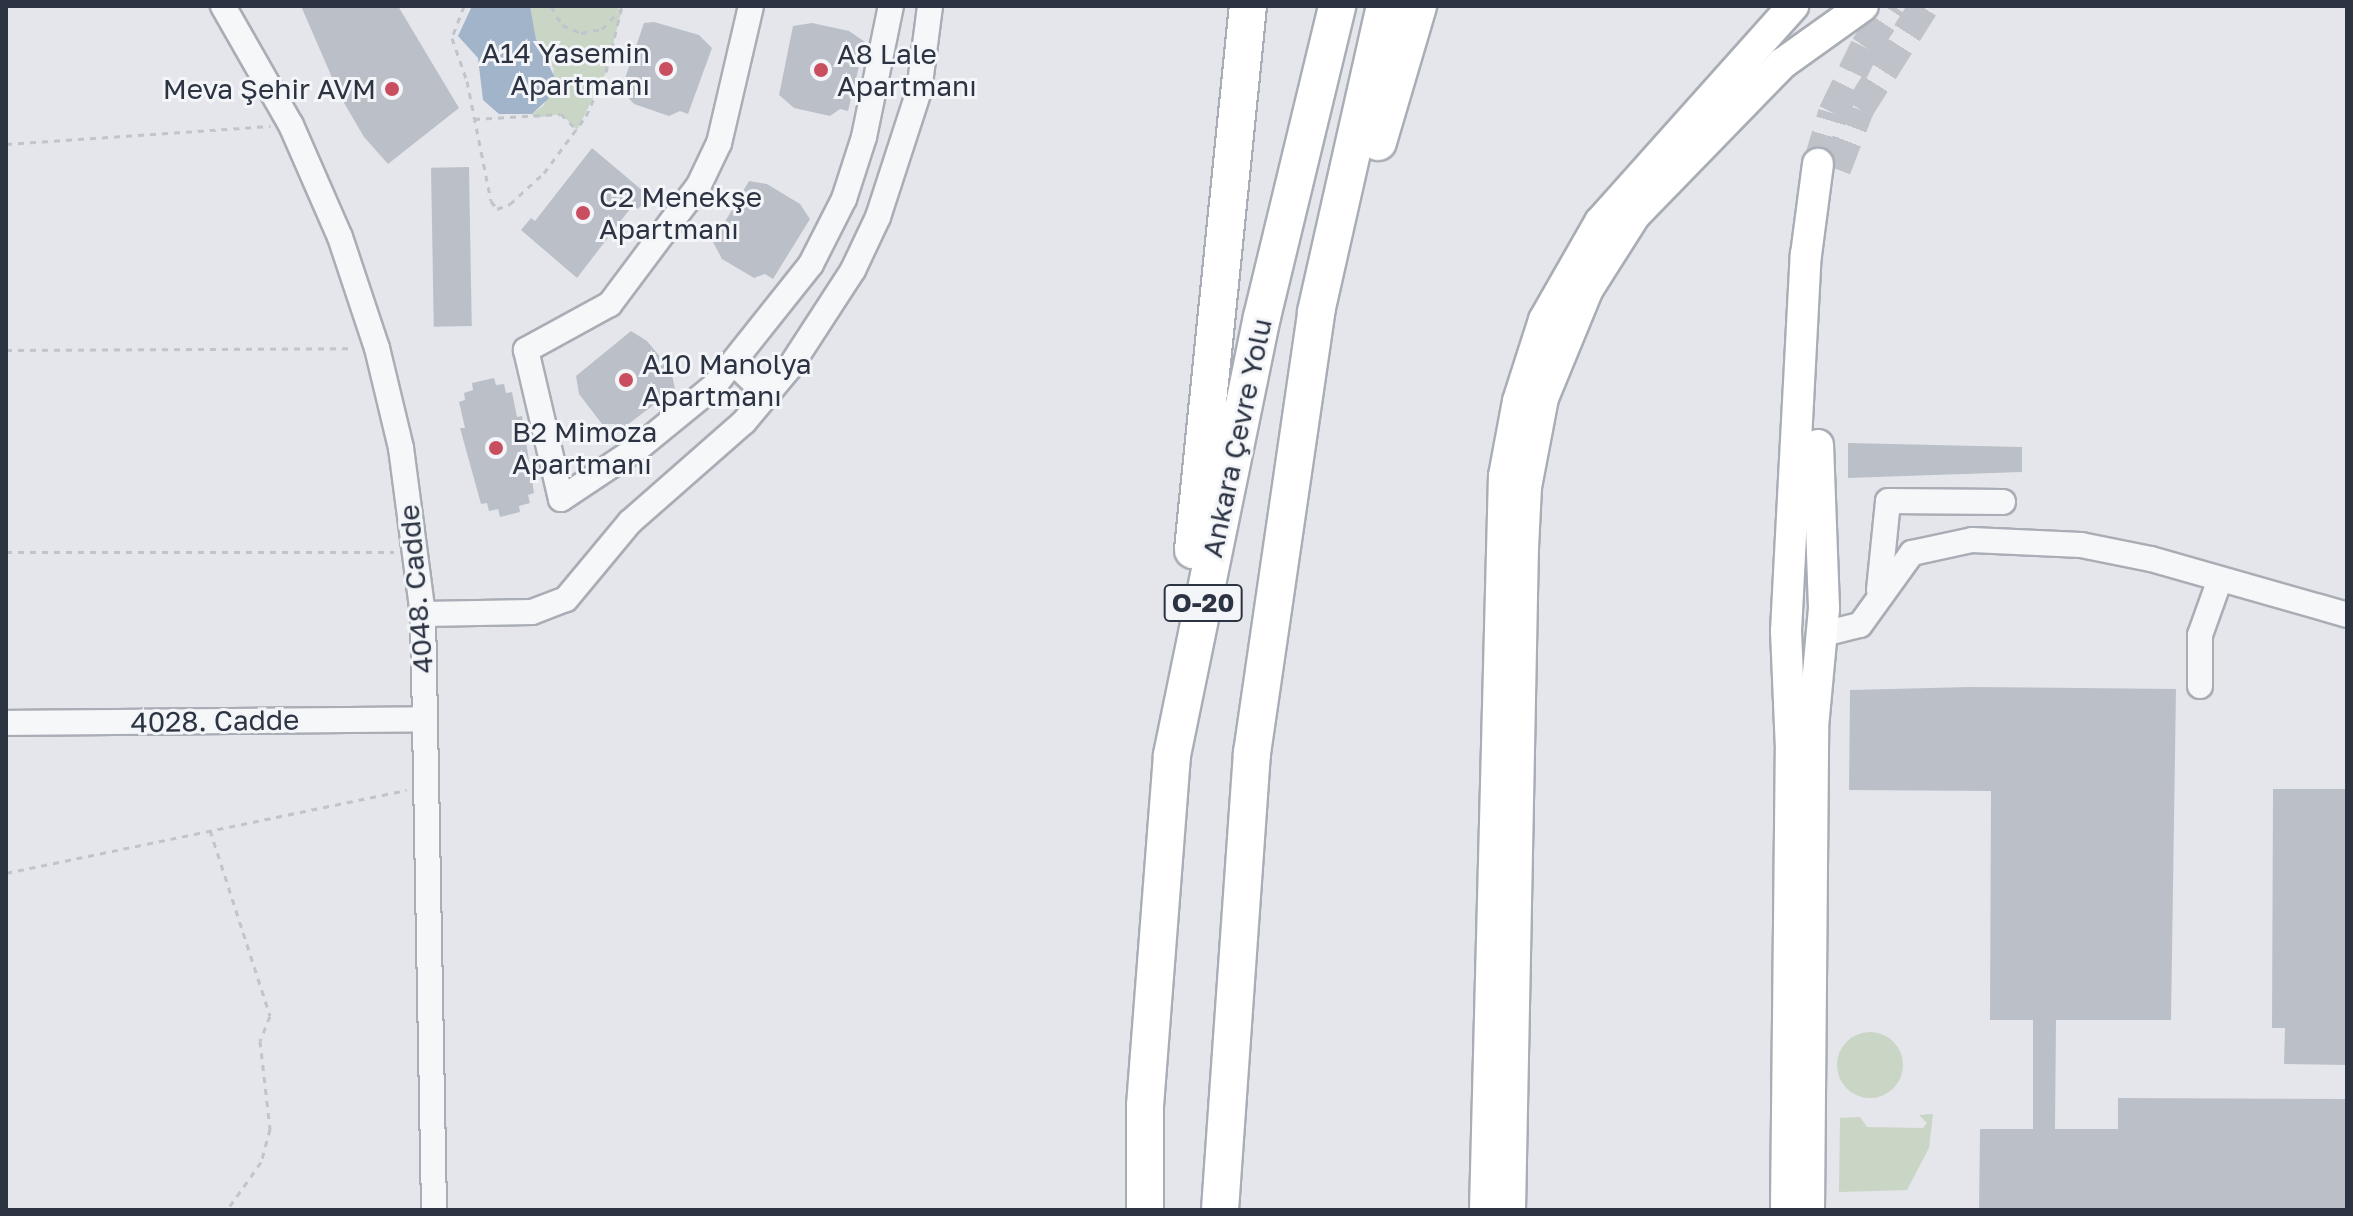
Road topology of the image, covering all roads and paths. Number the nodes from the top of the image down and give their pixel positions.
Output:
1 (223, 6) edge
2 (464, 6) edge
3 (551, 6) edge
4 (751, 6) edge
5 (891, 6) edge
6 (930, 6) edge
7 (1248, 6) edge
8 (1337, 6) edge
9 (1385, 6) edge
10 (1418, 6) edge
11 (1793, 6) edge
12 (1863, 6) edge
13 (622, 8) edge
14 (474, 119) junction
15 (291, 125) junction
16 (577, 130) junction
17 (6, 144) edge
18 (1316, 312) junction
19 (377, 348) junction
20 (6, 350) edge
21 (734, 363) junction
22 (767, 395) junction
23 (2003, 502) dead end
24 (6, 552) edge
25 (412, 552) junction
26 (2220, 579) junction
27 (1878, 596) junction
28 (423, 614) junction
29 (2347, 615) edge
30 (1786, 631) junction
31 (1823, 634) junction
32 (2200, 686) dead end
33 (424, 719) junction
34 (6, 723) edge
35 (1172, 755) junction
36 (427, 786) junction
37 (210, 830) junction
38 (6, 873) edge
39 (227, 1210) edge
40 (434, 1210) edge
41 (1145, 1210) edge
42 (1220, 1210) edge
43 (1485, 1210) edge
44 (1510, 1210) edge
45 (1786, 1210) edge
46 (1809, 1210) edge

1 - 15 street, 4048. Cadde
2 - 14 path
3 - 13 path
4 - 21 street
5 - 21 street
6 - 22 street
7 - 35 highway
8 - 35 highway, Ankara Çevre Yolu / O-20
9 - 18 highway, Ankara Çevre Yolu / O-20
10 - 18 highway
11 - 43 main road
12 - 44 main road
13 - 16 path
14 - 16 path
14 - 16 path
15 - 17 path
15 - 19 street, 4048. Cadde
18 - 42 highway, Ankara Çevre Yolu / O-20
19 - 20 path
19 - 25 street, 4048. Cadde
21 - 22 street
22 - 28 street
23 - 27 street
24 - 25 path
25 - 28 street, 4048. Cadde
26 - 27 street
26 - 29 street
26 - 32 street
27 - 31 street
28 - 33 street, 4048. Cadde
30 - 31 main road
30 - 31 main road
30 - 45 main road
31 - 46 main road
33 - 34 street, 4028. Cadde
33 - 36 street, 4048. Cadde
35 - 41 highway, Ankara Çevre Yolu / O-20
36 - 37 path
36 - 40 street, 4048. Cadde
37 - 38 path
37 - 39 path

